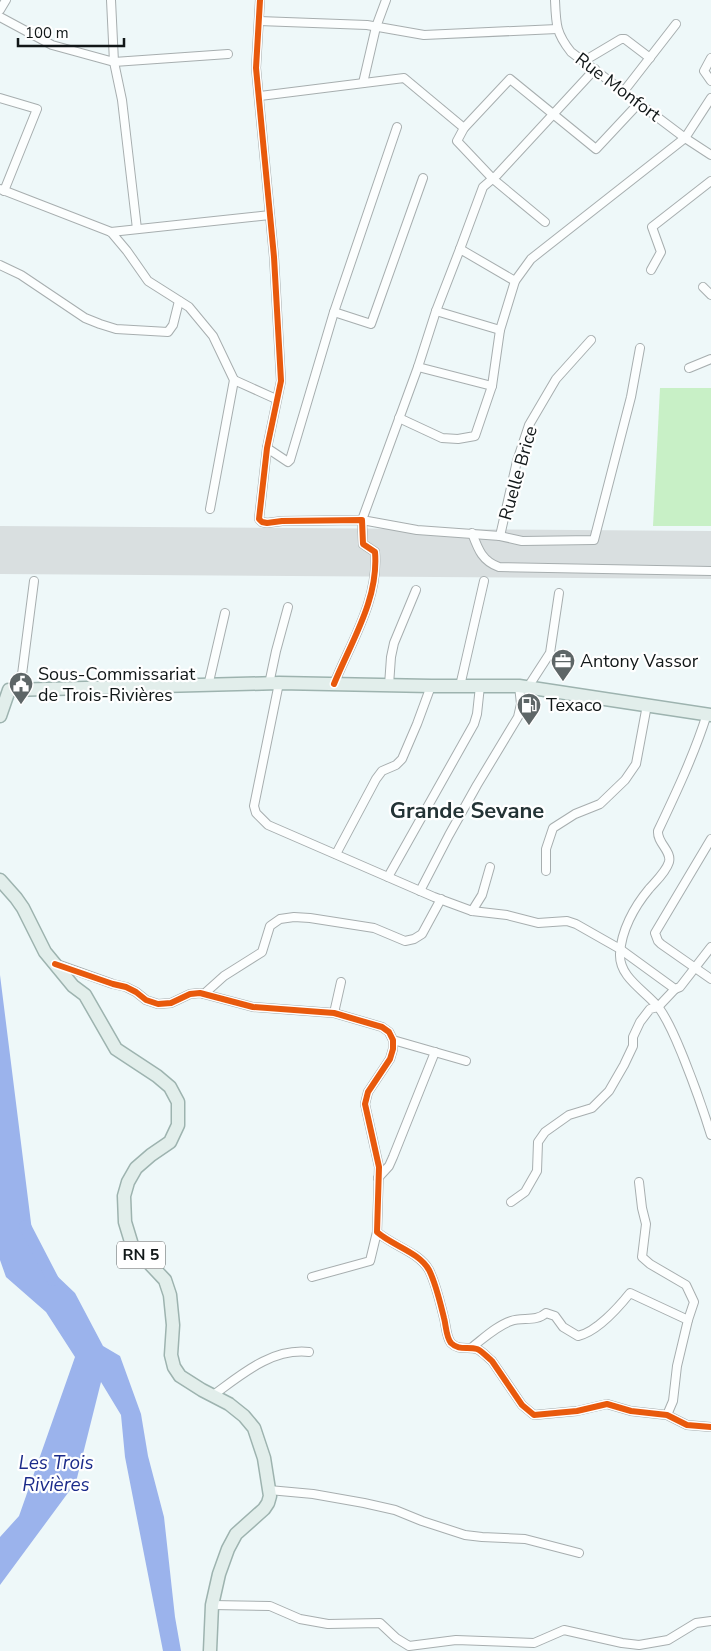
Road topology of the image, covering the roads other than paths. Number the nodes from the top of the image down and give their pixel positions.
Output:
1 (6, 0) edge
2 (112, 0) edge
3 (260, 0) edge
4 (386, 0) edge
5 (555, 0) edge
6 (0, 10) edge
7 (0, 17) edge
8 (259, 21) junction
9 (676, 24) dead end
10 (376, 27) junction
11 (557, 29) junction
12 (228, 54) dead end
13 (650, 58) junction
14 (711, 58) edge
15 (584, 61) junction
16 (114, 62) junction
17 (595, 70) junction
18 (711, 81) edge
19 (363, 83) junction
20 (624, 91) junction
21 (260, 96) junction
22 (0, 98) edge
23 (711, 98) edge
24 (639, 103) junction
25 (554, 113) junction
26 (397, 127) dead end
27 (464, 128) junction
28 (685, 138) junction
29 (711, 155) edge
30 (423, 178) dead end
31 (493, 179) junction
32 (711, 181) edge
33 (2, 190) edge
34 (270, 215) junction
35 (545, 222) dead end
36 (137, 229) junction
37 (111, 232) junction
38 (460, 249) junction
39 (0, 265) edge
40 (651, 270) dead end
41 (515, 282) junction
42 (702, 287) dead end
43 (711, 295) edge
44 (179, 301) junction
45 (436, 311) junction
46 (334, 312) junction
47 (500, 330) junction
48 (591, 340) dead end
49 (640, 348) dead end
50 (711, 359) edge
51 (418, 367) junction
52 (688, 368) dead end
53 (234, 380) junction
54 (492, 386) junction
55 (276, 399) junction
56 (399, 418) junction
57 (267, 448) junction
58 (210, 509) dead end
59 (362, 520) junction
60 (472, 533) junction
61 (500, 536) junction
62 (711, 571) edge
63 (484, 581) dead end
64 (34, 582) dead end
65 (416, 590) dead end
66 (560, 593) dead end
67 (288, 607) dead end
68 (225, 613) dead end
69 (274, 684) junction
70 (334, 684) junction
71 (208, 686) junction
72 (389, 686) junction
73 (430, 686) junction
74 (460, 686) junction
75 (480, 686) junction
76 (524, 686) junction
77 (14, 690) junction
78 (647, 705) junction
79 (709, 714) edge
80 (0, 716) edge
81 (711, 839) edge
82 (336, 854) junction
83 (490, 867) dead end
84 (546, 871) dead end
85 (388, 877) junction
86 (0, 880) edge
87 (420, 891) junction
88 (441, 899) junction
89 (472, 911) junction
90 (711, 947) edge
91 (620, 949) junction
92 (55, 964) junction
93 (695, 969) junction
94 (711, 979) edge
95 (341, 982) dead end
96 (675, 989) junction
97 (204, 994) junction
98 (658, 1007) junction
99 (334, 1013) junction
100 (393, 1040) junction
101 (435, 1052) junction
102 (466, 1061) dead end
103 (711, 1135) edge
104 (378, 1178) junction
105 (639, 1182) dead end
106 (510, 1202) dead end
107 (377, 1232) junction
108 (312, 1277) dead end
109 (688, 1320) junction
110 (471, 1348) junction
111 (309, 1352) dead end
112 (212, 1396) junction
113 (667, 1415) junction
114 (711, 1427) edge
115 (269, 1490) junction
116 (579, 1553) dead end
117 (212, 1605) junction
118 (711, 1621) edge
119 (210, 1651) edge

1 - 6 street
2 - 16 street
3 - 8 street
4 - 10 street
5 - 11 street, Rue Monfort
7 - 16 street
8 - 10 street
8 - 21 street
9 - 13 street
10 - 11 street
10 - 19 street
11 - 15 street, Rue Monfort
12 - 16 street
13 - 15 street
13 - 20 street
14 - 18 street
15 - 17 street, Rue Monfort
16 - 36 street
17 - 20 street, Rue Monfort
17 - 25 street
19 - 21 street
19 - 27 street
20 - 24 street, Rue Monfort
21 - 34 street
22 - 33 street
23 - 28 street
24 - 25 street
24 - 28 street, Rue Monfort
25 - 27 street
25 - 31 street
26 - 46 street
27 - 31 street
28 - 29 street, Rue Monfort
28 - 41 street
30 - 46 street
31 - 35 street
31 - 38 street
32 - 40 street
33 - 37 street
34 - 36 street
34 - 55 street
36 - 37 street
37 - 44 street
38 - 41 street
38 - 45 street
39 - 44 street
41 - 47 street
42 - 43 street
44 - 53 street
45 - 47 street
45 - 51 street
46 - 57 street
47 - 54 street
48 - 61 street, Ruelle Brice
49 - 61 street
50 - 52 street
51 - 54 street
51 - 56 street
53 - 55 street
53 - 58 street
54 - 56 street
55 - 57 street
56 - 59 street
57 - 59 street
59 - 60 street
59 - 70 street
60 - 61 street
60 - 62 street
63 - 74 street
64 - 77 street
65 - 72 street
66 - 76 street
67 - 69 street
68 - 71 street
69 - 70 main road
69 - 71 main road
69 - 82 street
70 - 72 main road
71 - 77 main road
72 - 73 main road
73 - 74 main road
73 - 82 street
74 - 75 main road
75 - 76 main road
75 - 85 street
76 - 78 main road
76 - 87 street
77 - 80 main road
78 - 79 main road
78 - 84 street
79 - 91 street
81 - 93 street
82 - 85 street
83 - 89 street
85 - 87 street
86 - 92 main road, RN 5
87 - 88 street
88 - 89 street
88 - 97 street
89 - 91 street
90 - 93 street
91 - 96 street
91 - 98 street
92 - 97 street
92 - 112 main road, RN 5
93 - 94 street
93 - 96 street
95 - 99 street
96 - 98 street
97 - 99 street
98 - 103 street
98 - 106 street
99 - 100 street
100 - 101 street
100 - 104 street
101 - 102 street
101 - 104 street
104 - 107 street
105 - 109 street
107 - 108 street
107 - 110 street
109 - 110 street
109 - 113 street
110 - 113 street
111 - 112 street
112 - 115 main road, RN 5
113 - 114 street
115 - 116 street
115 - 117 main road, RN 5
117 - 118 street
117 - 119 main road, RN 5

